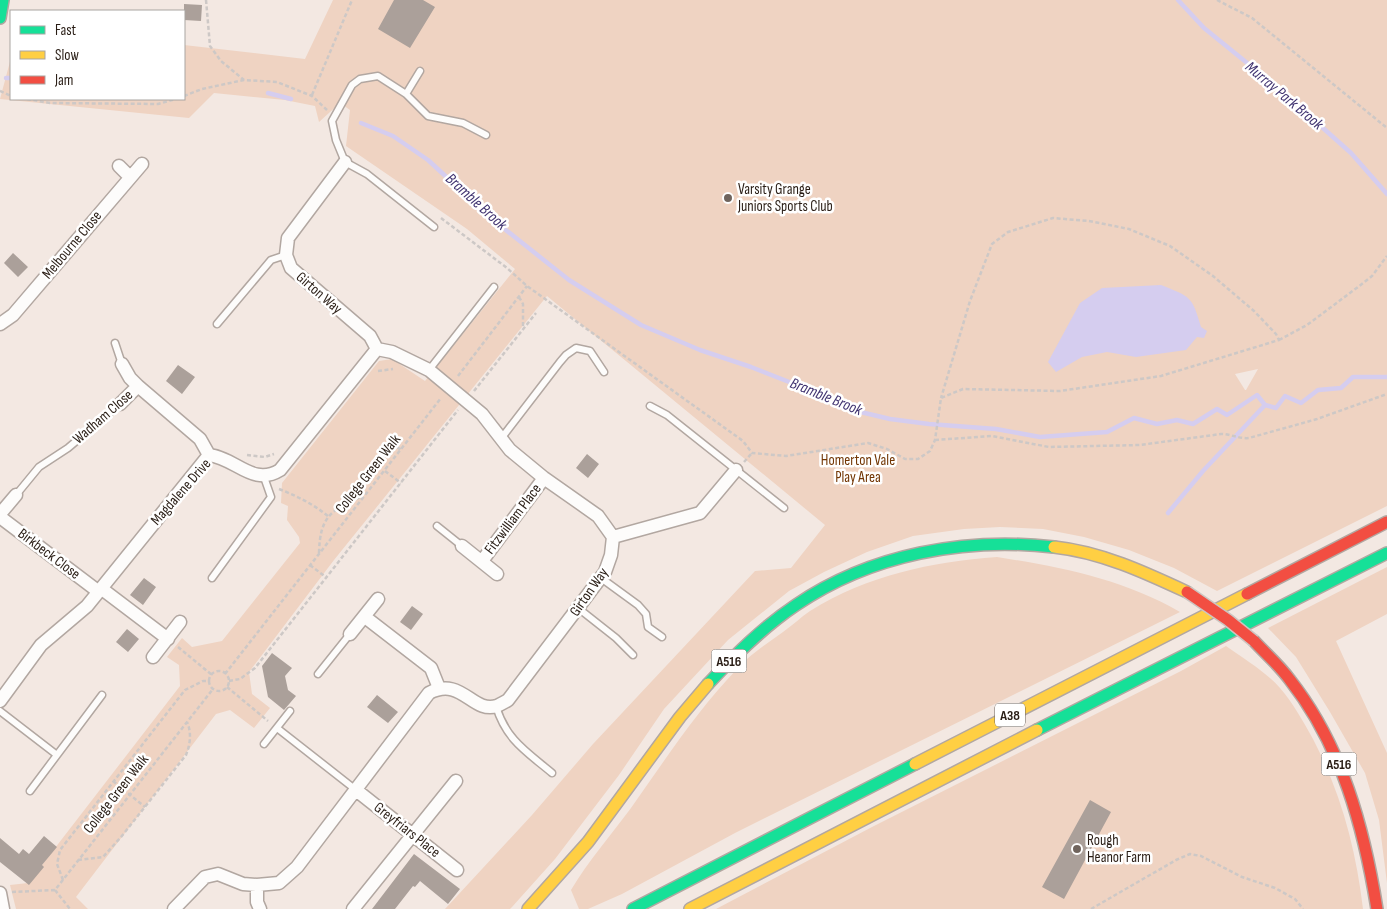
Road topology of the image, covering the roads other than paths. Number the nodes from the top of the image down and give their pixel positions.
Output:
1 (3, 0) edge
2 (0, 18) edge
3 (420, 71) dead end
4 (406, 94) junction
5 (486, 136) dead end
6 (345, 162) junction
7 (142, 164) dead end
8 (119, 166) dead end
9 (130, 177) junction
10 (434, 227) dead end
11 (286, 255) junction
12 (494, 287) dead end
13 (0, 324) edge
14 (217, 324) dead end
15 (115, 344) dead end
16 (377, 349) junction
17 (122, 364) joint
18 (424, 368) junction
19 (604, 372) dead end
20 (138, 386) junction
21 (120, 404) joint
22 (650, 406) dead end
23 (500, 440) junction
24 (68, 448) joint
25 (209, 455) junction
26 (736, 470) junction
27 (268, 476) junction
28 (544, 478) junction
29 (16, 496) joint
30 (784, 508) dead end
31 (0, 515) edge
32 (1387, 522) edge
33 (437, 526) dead end
34 (613, 537) junction
35 (462, 546) joint
36 (1387, 553) edge
37 (482, 561) junction
38 (497, 574) dead end
39 (212, 578) dead end
40 (601, 578) junction
41 (100, 590) junction
42 (378, 599) dead end
43 (578, 608) junction
44 (365, 617) junction
45 (180, 622) dead end
46 (350, 634) joint
47 (662, 637) dead end
48 (168, 639) junction
49 (633, 656) dead end
50 (153, 657) dead end
51 (318, 674) dead end
52 (439, 688) junction
53 (2, 695) edge
54 (102, 695) dead end
55 (496, 706) junction
56 (0, 711) edge
57 (290, 711) dead end
58 (277, 728) junction
59 (264, 744) dead end
60 (57, 755) junction
61 (552, 773) dead end
62 (456, 781) dead end
63 (356, 790) junction
64 (30, 791) dead end
65 (414, 834) junction
66 (457, 870) dead end
67 (256, 885) junction
68 (0, 893) edge
69 (3, 909) edge
70 (174, 909) edge
71 (260, 909) edge
72 (353, 909) edge
73 (528, 909) edge
74 (633, 909) edge
75 (690, 909) edge
76 (1377, 909) edge

1 - 2 main road
3 - 4 lane
4 - 5 lane
4 - 6 lane
6 - 10 lane
6 - 11 street
7 - 9 street, Melbourne Close
8 - 9 street
9 - 13 street, Melbourne Close
11 - 14 lane
11 - 16 street, Girton Way
12 - 18 lane
15 - 17 lane
16 - 18 street
16 - 27 street
17 - 20 street, Wadham Close
18 - 23 street
19 - 23 lane
20 - 21 street, Wadham Close
20 - 25 street, Wadham Close
21 - 24 lane, Wadham Close
22 - 26 lane
23 - 28 street
24 - 29 lane, Birkbeck Close
25 - 27 street, Magdalene Drive
25 - 41 street, Magdalene Drive
26 - 30 lane
26 - 34 street
27 - 39 lane
28 - 34 street
28 - 37 street, Fitzwilliam Place
29 - 31 street, Birkbeck Close
31 - 41 street, Birkbeck Close
32 - 74 main road, A38
33 - 35 lane
34 - 40 street, Girton Way
35 - 37 street, Fitzwilliam Place
36 - 75 main road, A38
37 - 38 street, Fitzwilliam Place
40 - 43 street, Girton Way
40 - 47 lane
41 - 48 street, Birkbeck Close
41 - 53 street, Magdalene Drive
42 - 44 street
43 - 49 lane
43 - 55 street, Girton Way
44 - 46 street
44 - 52 street
45 - 48 street
46 - 51 lane
48 - 50 street
52 - 55 street
52 - 63 street
54 - 60 lane
55 - 61 lane
56 - 60 lane
57 - 58 lane
58 - 59 lane
58 - 63 lane
60 - 64 lane
62 - 65 street
63 - 65 street, Greyfriars Place
63 - 67 street
65 - 66 street, Greyfriars Place
65 - 72 street
67 - 70 street
67 - 71 street
68 - 69 street
73 - 76 main road, A516, bridge

